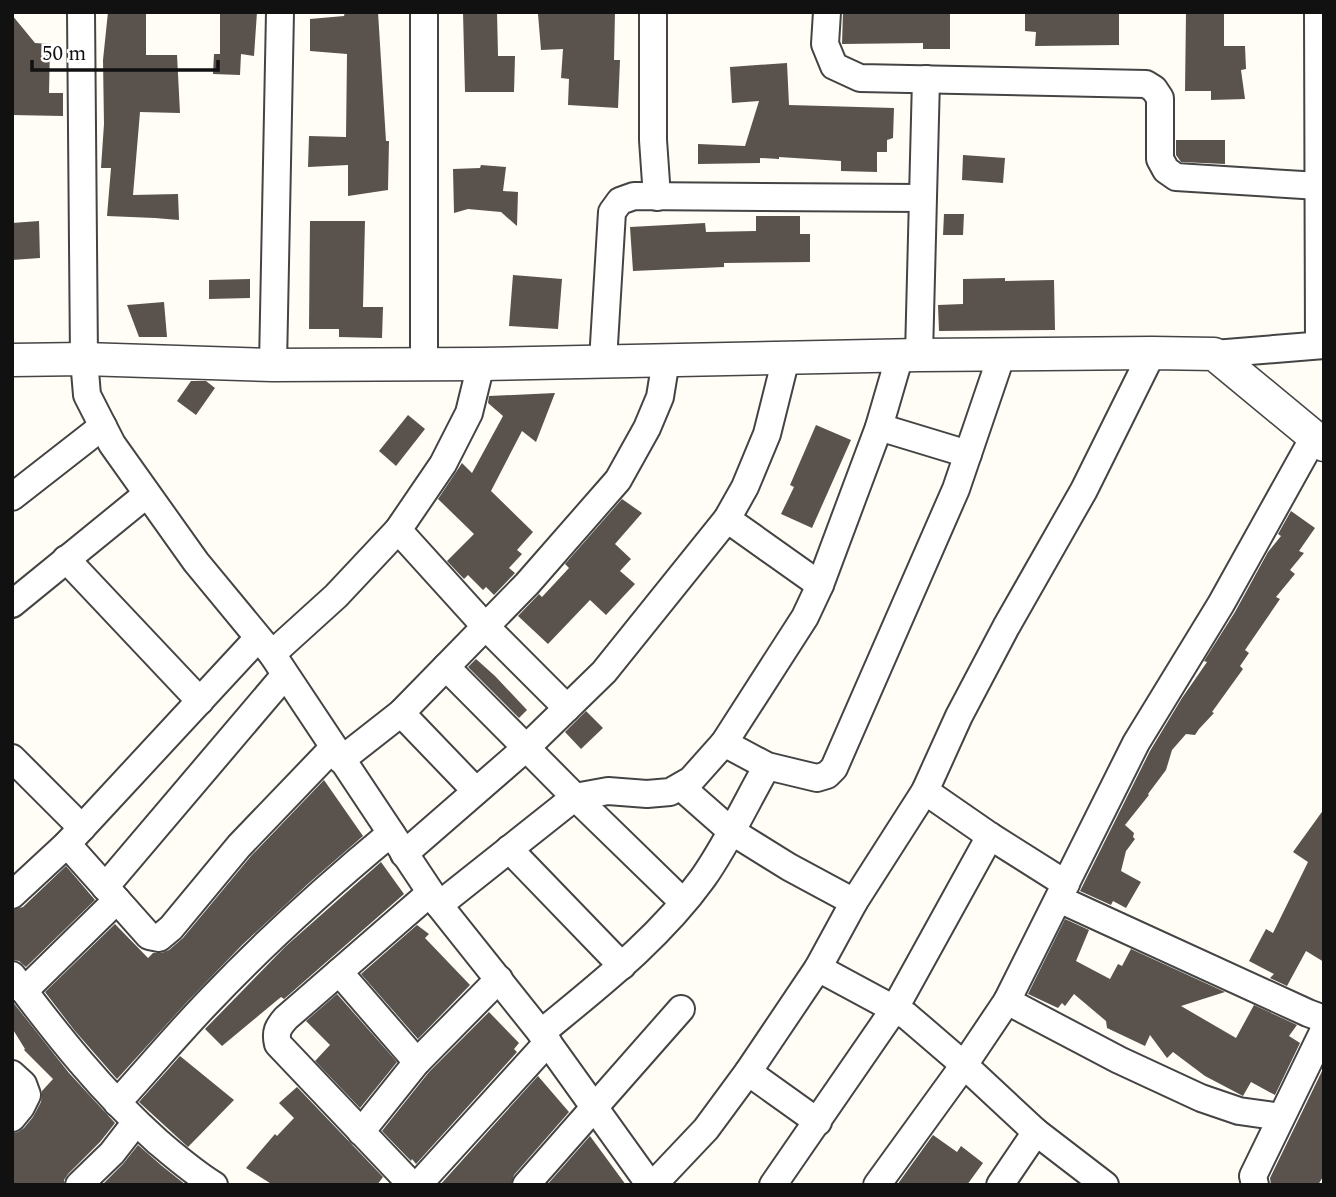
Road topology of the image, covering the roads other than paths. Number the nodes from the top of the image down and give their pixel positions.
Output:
1 (81, 12) edge
2 (280, 12) edge
3 (424, 12) edge
4 (653, 12) edge
5 (827, 12) edge
6 (1318, 12) edge
7 (926, 79) junction
8 (1319, 186) junction
9 (657, 197) junction
10 (922, 198) junction
11 (1322, 345) edge
12 (1153, 353) junction
13 (1002, 354) junction
14 (1214, 354) junction
15 (909, 355) junction
16 (786, 358) junction
17 (85, 359) junction
18 (12, 360) edge
19 (667, 360) junction
20 (603, 361) junction
21 (424, 364) junction
22 (481, 364) junction
23 (273, 365) junction
24 (103, 426) junction
25 (879, 427) junction
26 (1319, 441) edge
27 (968, 454) junction
28 (147, 494) junction
29 (12, 497) edge
30 (727, 519) junction
31 (398, 530) junction
32 (66, 559) junction
33 (820, 585) junction
34 (12, 604) edge
35 (485, 626) junction
36 (272, 656) junction
37 (446, 667) junction
38 (200, 701) junction
39 (567, 708) junction
40 (401, 713) junction
41 (724, 743) junction
42 (527, 747) junction
43 (337, 754) junction
44 (12, 758) edge
45 (766, 766) junction
46 (681, 787) junction
47 (476, 791) junction
48 (925, 791) junction
49 (575, 797) junction
50 (731, 831) junction
51 (74, 836) junction
52 (990, 836) junction
53 (397, 844) junction
54 (509, 849) junction
55 (1062, 892) junction
56 (111, 893) junction
57 (12, 895) edge
58 (435, 899) junction
59 (683, 902) junction
60 (854, 902) junction
61 (622, 966) junction
62 (818, 968) junction
63 (340, 972) junction
64 (499, 979) junction
65 (18, 983) edge
66 (1007, 1001) junction
67 (895, 1008) junction
68 (681, 1009) dead end
69 (1324, 1019) edge
70 (1324, 1030) edge
71 (545, 1038) junction
72 (417, 1062) junction
73 (964, 1065) junction
74 (748, 1072) junction
75 (12, 1074) edge
76 (117, 1103) junction
77 (594, 1105) junction
78 (1281, 1117) junction
79 (12, 1118) edge
80 (136, 1122) junction
81 (818, 1122) junction
82 (361, 1132) junction
83 (1036, 1132) junction
84 (196, 1180) edge
85 (79, 1185) edge
86 (412, 1185) edge
87 (418, 1185) edge
88 (526, 1185) edge
89 (651, 1185) edge
90 (773, 1185) edge
91 (877, 1185) edge
92 (1000, 1185) edge
93 (1105, 1185) edge
94 (1255, 1185) edge

1 - 17 street
2 - 23 street
3 - 21 street
4 - 9 street
5 - 7 street
6 - 8 street
7 - 8 street
7 - 10 street
8 - 11 street
9 - 10 street
9 - 20 street
10 - 15 street
11 - 14 street
12 - 13 street
12 - 14 street
12 - 48 street
13 - 15 street
13 - 27 street
14 - 26 street
15 - 16 street
15 - 25 street
16 - 19 street
16 - 30 street
17 - 18 street
17 - 23 street
17 - 24 street
19 - 20 street
19 - 35 street
20 - 22 street
21 - 22 street
21 - 23 street
22 - 31 street
24 - 28 street
24 - 29 street
25 - 27 street
25 - 33 street
26 - 55 street
27 - 45 street
28 - 32 street
28 - 36 street
30 - 33 street
30 - 39 street
31 - 35 street
31 - 36 street
32 - 34 street
32 - 38 street
33 - 41 street
35 - 37 street
35 - 39 street
36 - 38 street
36 - 43 street
36 - 56 street
37 - 40 street
37 - 42 street
38 - 51 street
39 - 42 street
40 - 43 street
40 - 47 street
41 - 45 street
41 - 46 street
42 - 47 street
42 - 49 street
43 - 53 street
43 - 56 street
44 - 51 street
45 - 50 street
46 - 49 street
46 - 50 street
47 - 53 street
48 - 52 street
48 - 60 street
49 - 54 street
49 - 59 street
50 - 59 street
50 - 60 street
51 - 56 street
51 - 57 street
52 - 55 street
52 - 67 street
53 - 58 street
53 - 76 street
54 - 58 street
54 - 61 street
55 - 66 street
55 - 69 street
56 - 65 street
58 - 63 street
58 - 64 street
59 - 61 street
60 - 62 street
61 - 71 street
62 - 67 street
62 - 74 street
63 - 72 street
63 - 82 street
64 - 71 street
64 - 72 street
65 - 76 street
66 - 73 street
66 - 78 street
67 - 73 street
67 - 81 street
68 - 77 street
70 - 78 street
71 - 77 street
71 - 87 street
72 - 82 street
73 - 83 street
73 - 91 street
74 - 81 street
74 - 89 street
75 - 79 street
76 - 80 street
77 - 88 street
77 - 89 street
78 - 94 street
80 - 84 street
80 - 85 street
81 - 90 street
82 - 86 street
83 - 92 street
83 - 93 street

